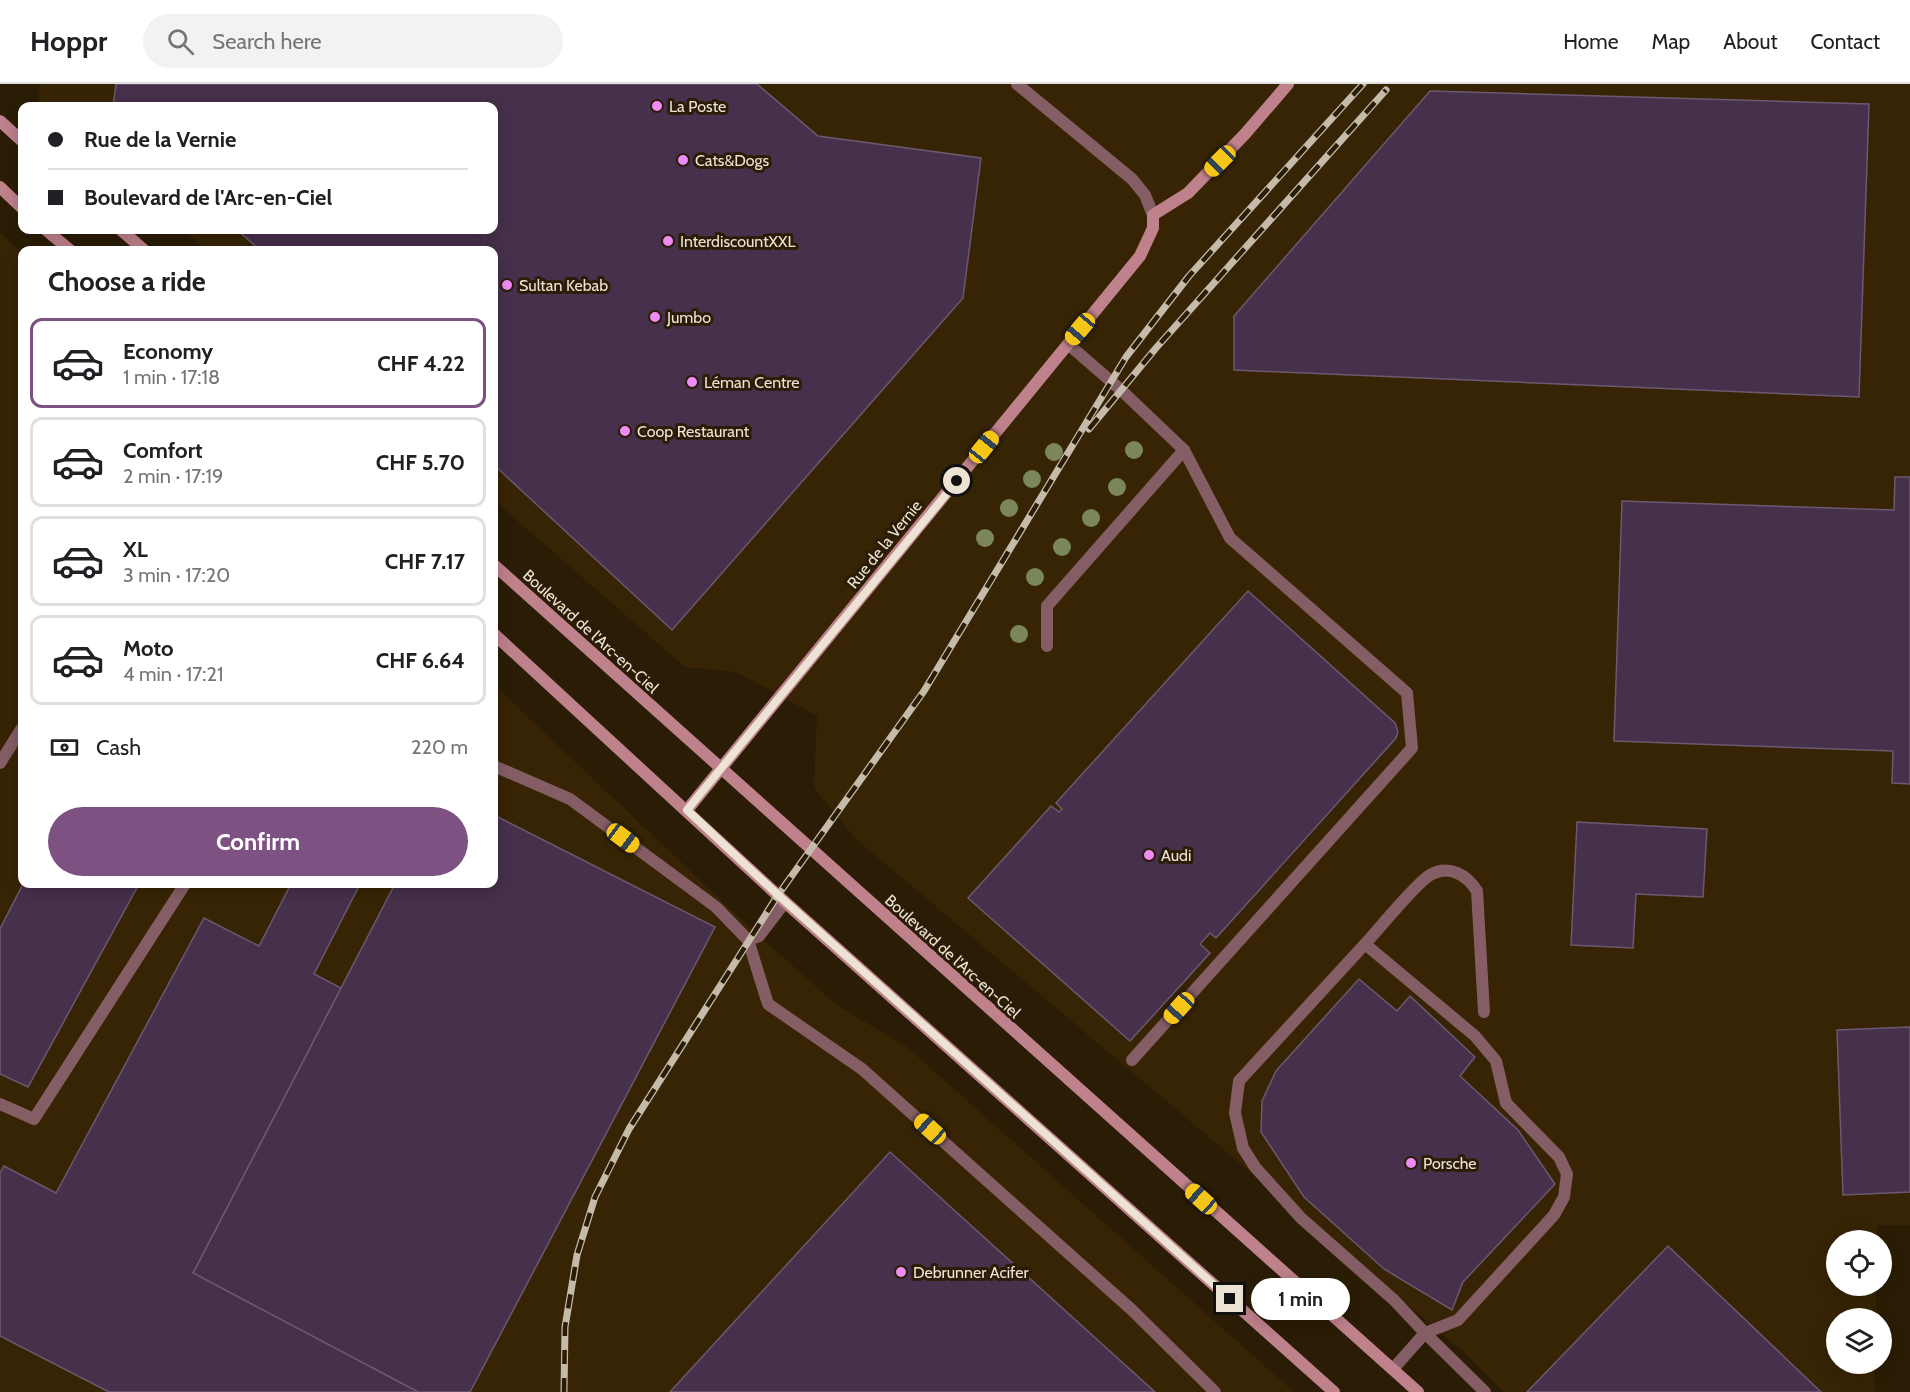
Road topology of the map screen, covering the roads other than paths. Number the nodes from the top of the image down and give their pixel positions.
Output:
1 (1017, 84) edge
2 (1288, 84) edge
3 (0, 121) edge
4 (18, 137) edge
5 (0, 188) edge
6 (18, 204) edge
7 (1153, 215) junction
8 (51, 234) edge
9 (126, 234) edge
10 (65, 246) edge
11 (139, 246) edge
12 (1068, 344) junction
13 (1184, 450) junction
14 (498, 569) edge
15 (498, 638) edge
16 (1047, 646) dead end
17 (18, 734) edge
18 (0, 763) edge
19 (498, 768) edge
20 (720, 769) junction
21 (687, 810) junction
22 (182, 888) edge
23 (786, 902) junction
24 (748, 940) junction
25 (1365, 944) junction
26 (1484, 1012) dead end
27 (1132, 1060) dead end
28 (0, 1104) edge
29 (1425, 1334) junction
30 (1393, 1369) junction
31 (1215, 1392) edge
32 (1334, 1392) edge
33 (1418, 1392) edge
34 (1485, 1392) edge

1 - 7 street
2 - 7 main road
3 - 4 main road
5 - 6 main road
7 - 12 main road, Rue de la Vernie
8 - 10 main road
9 - 11 main road
12 - 13 street
12 - 20 main road, Rue de la Vernie
13 - 16 street
13 - 27 street
14 - 20 main road, Boulevard de l'Arc-en-Ciel
15 - 21 main road
17 - 18 street
19 - 24 street
20 - 21 main road, Rue de la Vernie
20 - 30 main road, Boulevard de l'Arc-en-Ciel
21 - 23 main road
22 - 28 street
23 - 24 street
23 - 32 main road
24 - 31 street
25 - 26 street
25 - 29 street
25 - 29 street
29 - 30 street
29 - 34 street
30 - 33 main road, Boulevard de l'Arc-en-Ciel

